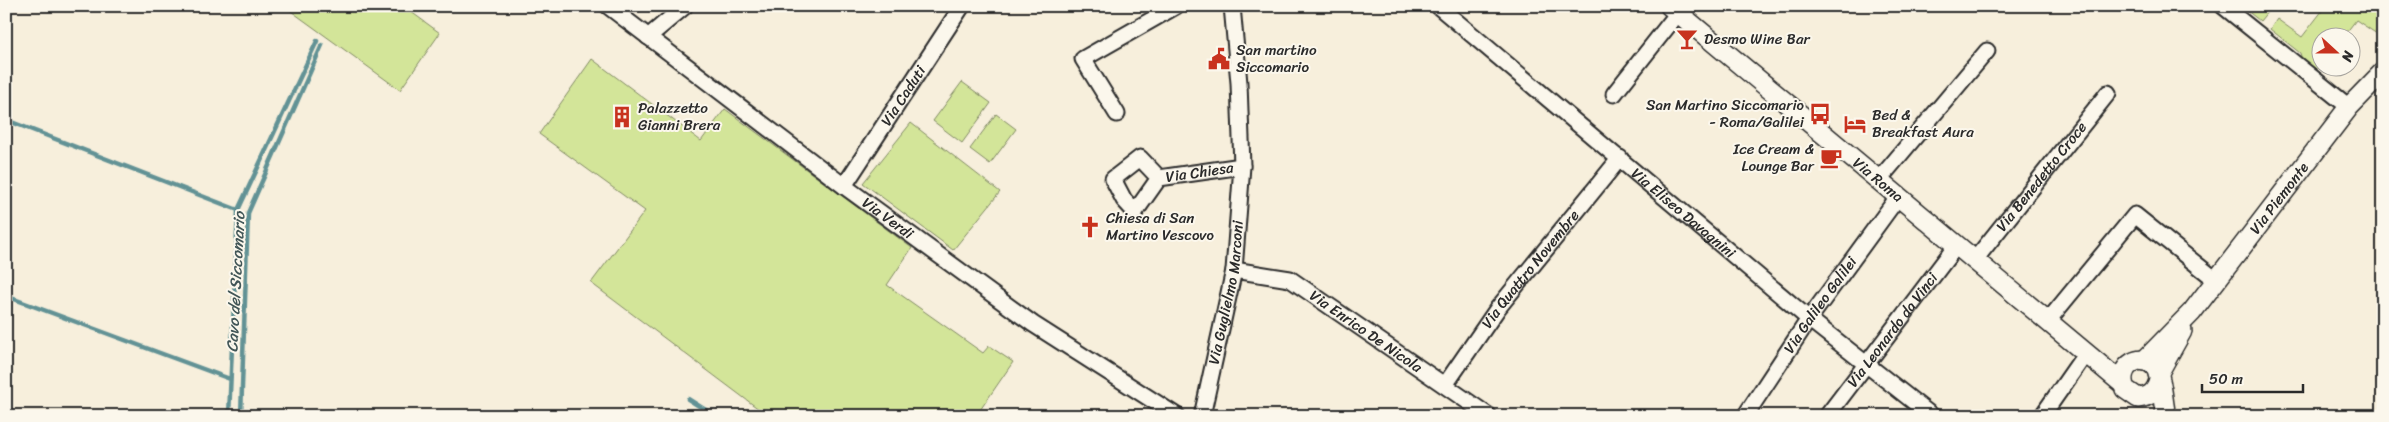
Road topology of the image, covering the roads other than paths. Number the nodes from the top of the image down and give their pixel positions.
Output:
1 (608, 6) edge
2 (685, 6) edge
3 (962, 6) edge
4 (1176, 6) edge
5 (1232, 6) edge
6 (1438, 6) edge
7 (2222, 6) edge
8 (1674, 10) edge
9 (648, 37) junction
10 (1987, 51) dead end
11 (2383, 61) edge
12 (2383, 72) edge
13 (2368, 85) junction
14 (2108, 93) dead end
15 (1614, 94) dead end
16 (2350, 108) junction
17 (1117, 114) dead end
18 (1620, 158) junction
19 (1242, 166) junction
20 (1159, 178) dead end
21 (1878, 181) junction
22 (844, 186) junction
23 (1898, 197) junction
24 (1956, 246) junction
25 (1974, 261) junction
26 (1234, 270) junction
27 (2216, 280) junction
28 (2192, 312) junction
29 (1809, 319) junction
30 (2047, 322) junction
31 (2086, 353) junction
32 (2138, 362) junction
33 (1866, 363) junction
34 (2159, 377) junction
35 (2123, 384) junction
36 (1445, 385) junction
37 (2143, 398) junction
38 (1177, 416) edge
39 (1202, 416) edge
40 (1489, 416) edge
41 (1745, 416) edge
42 (1827, 416) edge
43 (1932, 416) edge
44 (2042, 416) edge
45 (2161, 416) edge
46 (2166, 416) edge

1 - 9 street, Via Verdi
2 - 9 street
3 - 22 street, Via Caduti
4 - 17 street
5 - 19 street, Via Guglielmo Marconi
6 - 18 street, Via Eliseo Davagnini
7 - 16 street
8 - 15 street
8 - 21 street, Via Roma
9 - 22 street, Via Verdi
10 - 21 street
11 - 13 street, Via Piemonte
12 - 13 street, Via Piemonte
13 - 16 street, Via Piemonte
14 - 25 street, Via Benedetto Croce
16 - 27 street, Via Piemonte
18 - 29 street, Via Eliseo Davagnini
18 - 36 street, Via Quattro Novembre
19 - 20 street, Via Chiesa
19 - 26 street, Via Guglielmo Marconi
21 - 23 street, Via Roma
22 - 38 street, Via Verdi
23 - 24 street, Via Roma
23 - 29 street, Via Galileo Galilei
24 - 25 street, Via Roma
24 - 33 street, Via Leonardo da Vinci
25 - 30 street, Via Roma
26 - 36 street, Via Enrico De Nicola
26 - 39 street, Via Guglielmo Marconi
27 - 28 street, Via Piemonte
27 - 30 street
28 - 32 street, Via Piemonte
28 - 34 street, Via Piemonte
29 - 33 street, Via Eliseo Davagnini
29 - 41 street, Via Galileo Galilei
30 - 31 street, Via Roma
31 - 32 street, Via Roma
31 - 35 street, Via Roma
31 - 44 street
32 - 34 street
32 - 35 street
33 - 42 street, Via Leonardo da Vinci
33 - 43 street, Via Eliseo Davagnini
34 - 37 street
34 - 46 street
35 - 37 street
36 - 40 street, Via Enrico De Nicola
37 - 45 street

